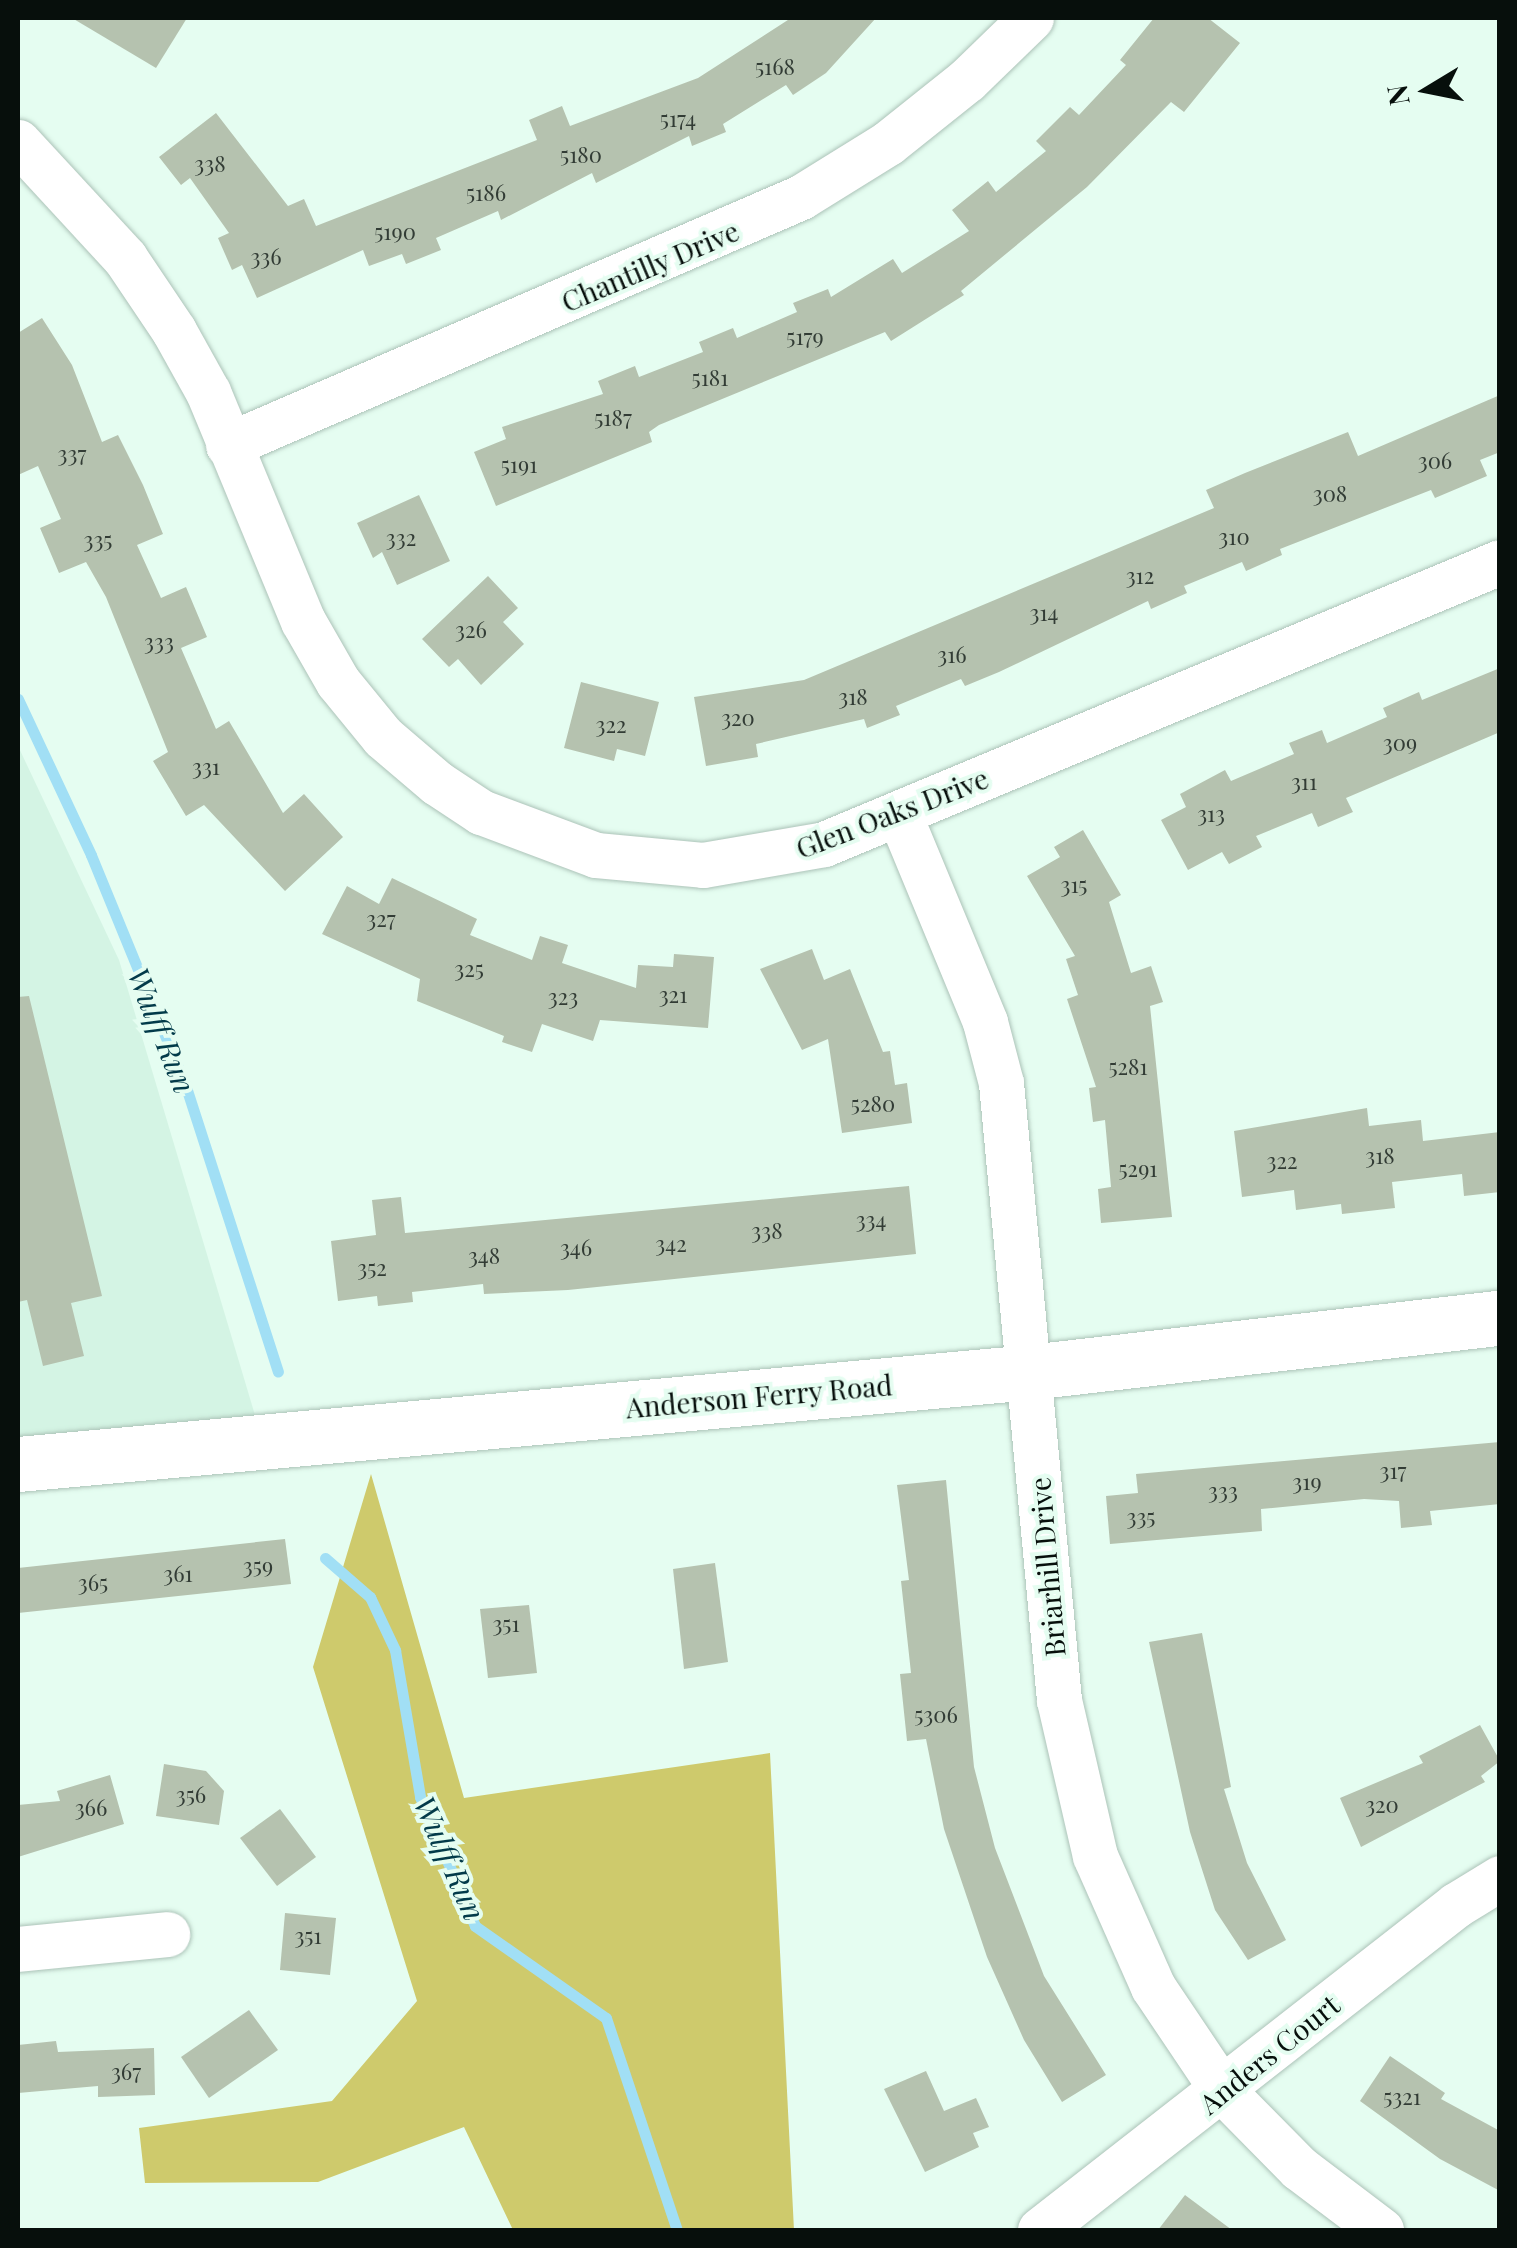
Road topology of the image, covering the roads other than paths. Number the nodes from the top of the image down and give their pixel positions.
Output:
1 (1031, 18) edge
2 (18, 142) edge
3 (228, 445) junction
4 (1500, 562) edge
5 (899, 814) junction
6 (1500, 1318) edge
7 (1030, 1372) junction
8 (18, 1464) edge
9 (1500, 1878) edge
10 (167, 1934) dead end
11 (18, 1949) edge
12 (1223, 2091) junction
13 (1040, 2230) edge
14 (1381, 2230) edge

1 - 3 street, Chantilly Drive
2 - 3 street, Glen Oaks Drive
3 - 5 street, Glen Oaks Drive
4 - 5 street, Glen Oaks Drive
5 - 7 street, Briarhill Drive
6 - 7 street, Anderson Ferry Road
7 - 8 street, Anderson Ferry Road
7 - 12 street, Briarhill Drive
9 - 12 street, Anders Court
10 - 11 street
12 - 13 street, Anders Court
12 - 14 street, Briarhill Drive

